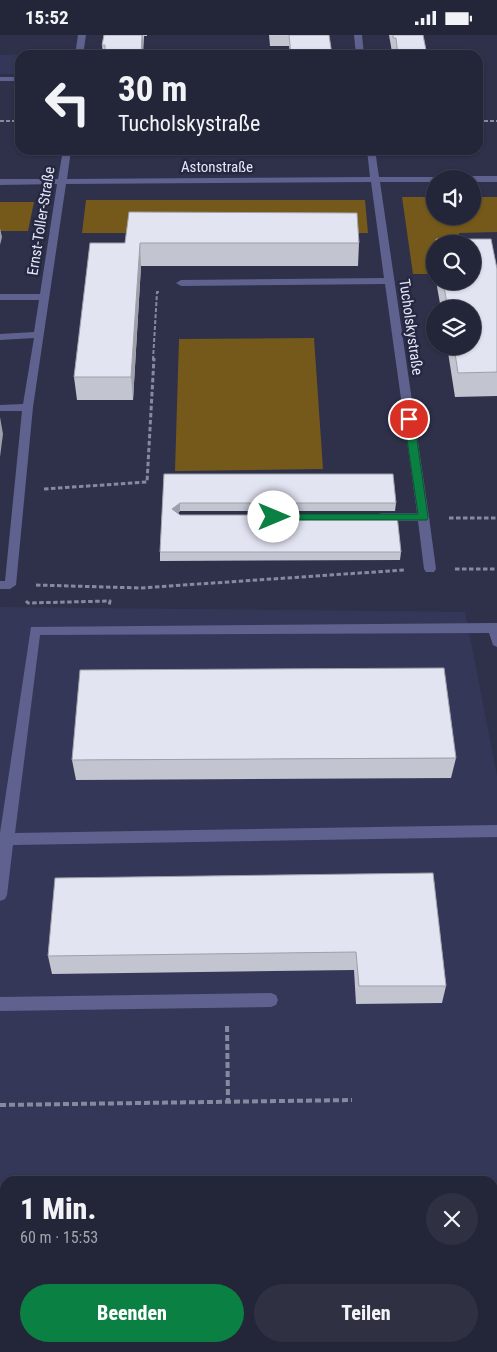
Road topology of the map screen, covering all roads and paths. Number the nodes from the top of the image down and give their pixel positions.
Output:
1 (82, 35) edge
2 (358, 35) edge
3 (80, 50) edge
4 (360, 50) edge
5 (0, 79) edge
6 (15, 79) edge
7 (0, 121) edge
8 (15, 121) edge
9 (483, 121) edge
10 (497, 121) edge
11 (66, 155) edge
12 (372, 155) edge
13 (426, 179) edge
14 (481, 179) edge
15 (497, 179) edge
16 (374, 180) junction
17 (63, 181) junction
18 (0, 182) edge
19 (389, 281) junction
20 (181, 283) joint
21 (0, 297) edge
22 (45, 297) junction
23 (39, 335) junction
24 (0, 337) edge
25 (28, 407) junction
26 (0, 408) edge
27 (20, 490) junction
28 (365, 517) edge
29 (423, 517) junction
30 (497, 518) edge
31 (430, 569) junction
32 (497, 569) edge
33 (5, 585) edge
34 (495, 628) edge
35 (497, 642) edge
36 (497, 831) edge
37 (4, 839) edge
38 (0, 895) edge
39 (271, 1000) dead end
40 (0, 1004) edge
41 (227, 1022) dead end
42 (352, 1100) dead end
43 (228, 1102) junction
44 (0, 1105) edge

1 - 3 street
2 - 4 street
5 - 6 street
7 - 8 path
9 - 10 path
11 - 17 street, Ernst-Toller-Straße
12 - 16 street, Tucholskystraße
13 - 16 street, Astonstraße
14 - 15 street
16 - 17 street, Astonstraße
16 - 19 street, Tucholskystraße
17 - 18 street, Astonstraße
17 - 22 street, Ernst-Toller-Straße
19 - 20 street
19 - 29 street, Tucholskystraße
20 - 27 path
21 - 22 street, Ernst-Toller-Straße
22 - 23 street, Ernst-Toller-Straße
23 - 24 street
23 - 25 street, Ernst-Toller-Straße
25 - 26 street
25 - 27 street, Ernst-Toller-Straße
27 - 33 street, Ernst-Toller-Straße
28 - 29 street
29 - 30 path
29 - 31 street, Tucholskystraße
31 - 32 path
31 - 33 path
34 - 35 street
34 - 37 street
36 - 37 street
37 - 38 street
39 - 40 street
41 - 43 path
42 - 43 path
43 - 44 path

